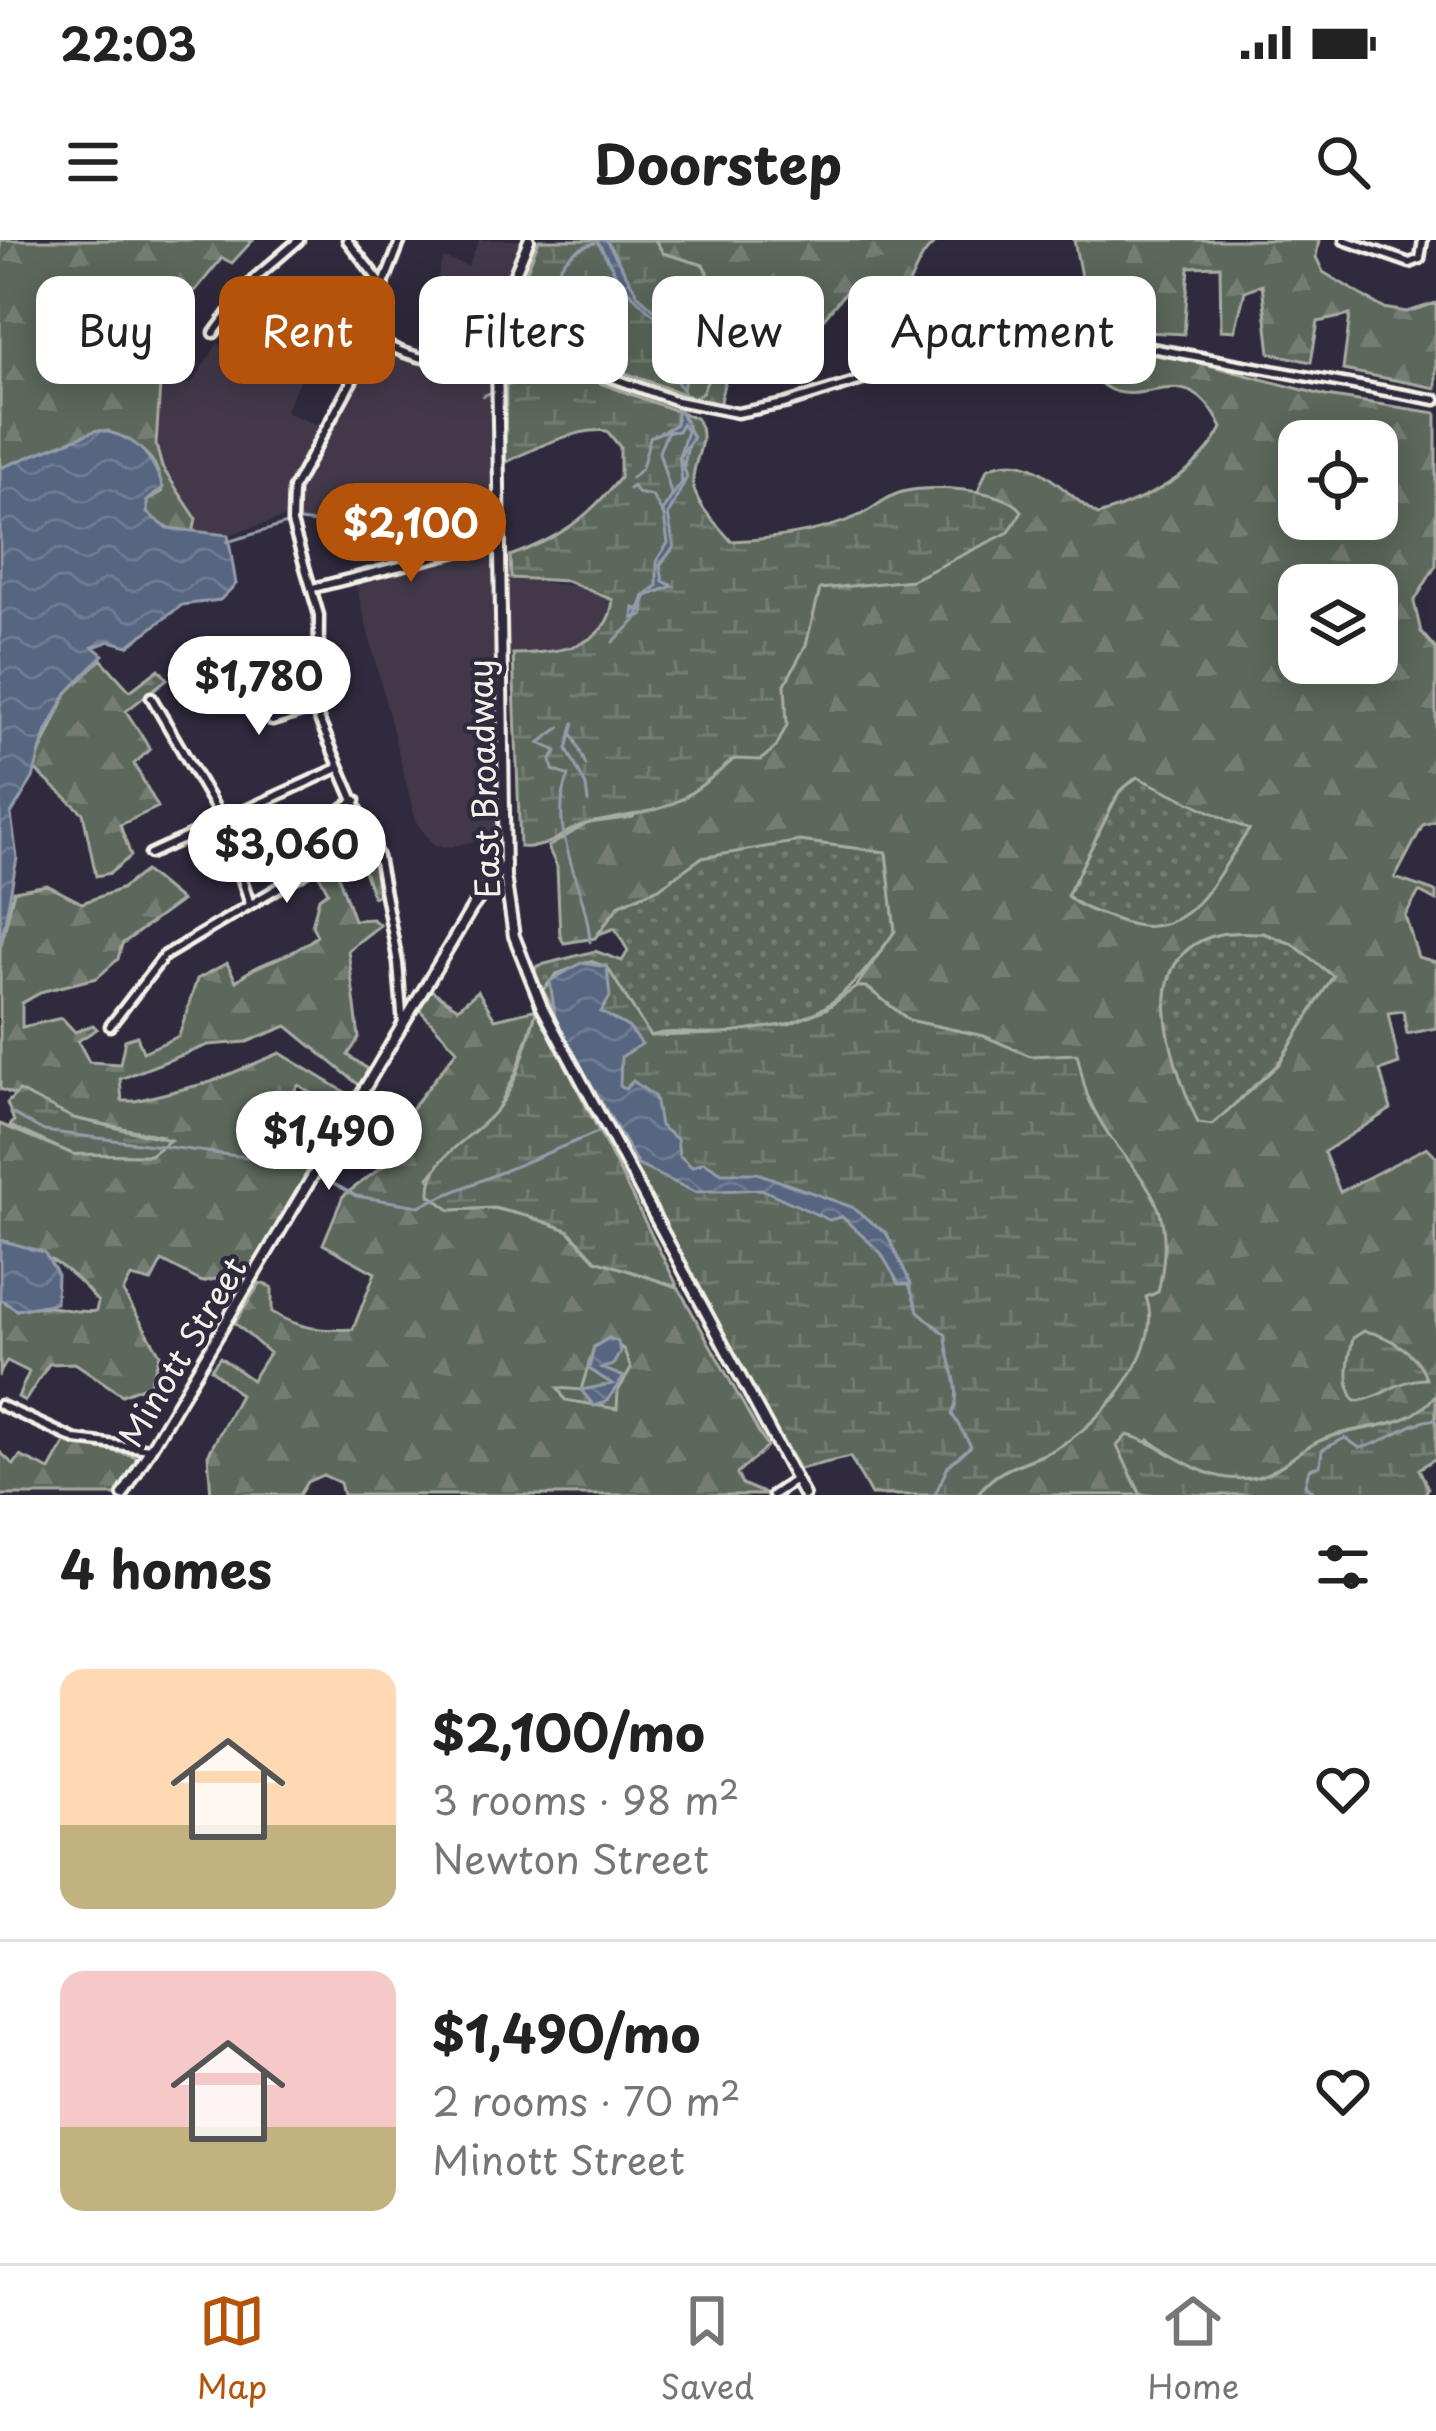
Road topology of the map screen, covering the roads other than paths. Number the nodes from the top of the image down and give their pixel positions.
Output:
1 (299, 240) edge
2 (347, 240) edge
3 (400, 240) edge
4 (529, 240) edge
5 (1344, 240) edge
6 (1423, 240) edge
7 (375, 276) edge
8 (388, 276) edge
9 (514, 276) edge
10 (214, 333) dead end
11 (628, 383) edge
12 (351, 384) edge
13 (498, 384) edge
14 (1436, 400) edge
15 (500, 542) junction
16 (313, 587) junction
17 (256, 669) dead end
18 (151, 698) dead end
19 (317, 706) junction
20 (338, 768) junction
21 (356, 800) junction
22 (223, 821) junction
23 (150, 854) dead end
24 (505, 864) junction
25 (250, 904) junction
26 (110, 1026) dead end
27 (403, 1027) junction
28 (0, 1405) edge
29 (152, 1449) junction
30 (796, 1479) junction
31 (123, 1495) edge
32 (773, 1495) edge
33 (804, 1495) edge

1 - 10 street
2 - 7 street
3 - 8 street
4 - 9 main road, East Broadway
5 - 6 street
11 - 14 street
12 - 16 street
13 - 15 main road, East Broadway
15 - 16 street
15 - 24 main road, East Broadway
16 - 19 street
17 - 19 street
18 - 22 street
19 - 20 street
20 - 21 street
20 - 22 street
21 - 25 street
21 - 27 street
22 - 23 street
22 - 25 street
24 - 27 main road, Minott Street
24 - 30 main road, East Broadway
25 - 26 street
27 - 29 main road, Minott Street
28 - 29 street
29 - 31 main road, Minott Street
30 - 32 street
30 - 33 main road, East Broadway

